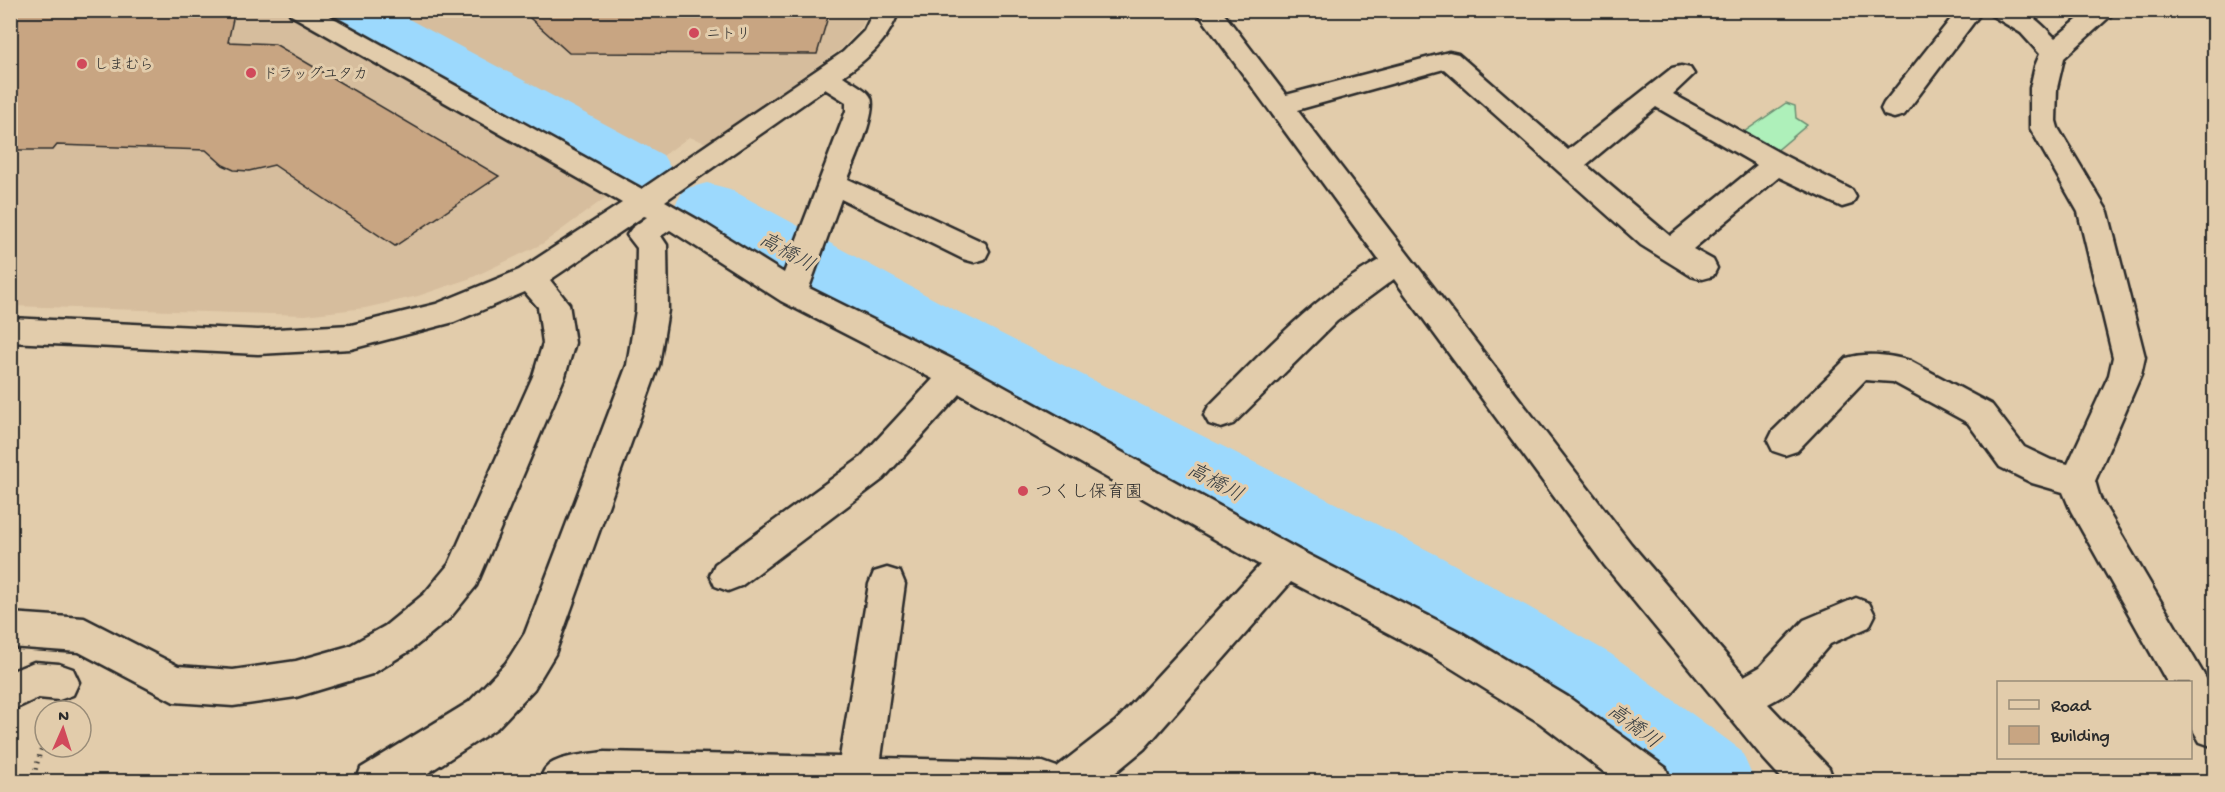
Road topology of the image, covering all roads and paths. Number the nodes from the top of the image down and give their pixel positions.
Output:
1 (300, 10) edge
2 (887, 10) edge
3 (1208, 10) edge
4 (1971, 10) edge
5 (2000, 10) edge
6 (2106, 10) edge
7 (2053, 53) junction
8 (1681, 74) dead end
9 (826, 77) junction
10 (1655, 95) junction
11 (1279, 106) junction
12 (1894, 109) dead end
13 (1777, 164) junction
14 (1567, 165) junction
15 (833, 183) junction
16 (1842, 197) dead end
17 (656, 209) junction
18 (974, 250) dead end
19 (1672, 250) junction
20 (1398, 263) junction
21 (1702, 268) dead end
22 (530, 278) junction
23 (795, 285) junction
24 (10, 330) edge
25 (956, 376) junction
26 (1221, 415) dead end
27 (1785, 441) dead end
28 (2078, 481) junction
29 (1286, 561) junction
30 (728, 575) dead end
31 (887, 584) dead end
32 (1856, 615) dead end
33 (10, 630) edge
34 (2187, 681) edge
35 (59, 682) dead end
36 (2192, 690) edge
37 (10, 693) edge
38 (1739, 699) junction
39 (2214, 728) edge
40 (38, 759) edge
41 (858, 779) edge
42 (1036, 781) edge
43 (32, 782) edge
44 (376, 782) edge
45 (560, 782) edge
46 (1043, 782) edge
47 (1071, 782) edge
48 (1651, 782) edge
49 (1814, 782) edge

1 - 17 street
2 - 9 street
3 - 11 street
4 - 12 street
5 - 7 street
6 - 7 street
7 - 28 street
8 - 10 street
9 - 15 street
9 - 17 street
10 - 13 street
10 - 14 street
11 - 14 street
11 - 20 street
13 - 16 street
13 - 19 street
14 - 19 street
15 - 18 street
15 - 23 street
17 - 22 street
17 - 23 street
17 - 44 street
19 - 21 street
20 - 26 street
20 - 38 street
22 - 24 street
22 - 33 street
23 - 25 street
25 - 29 street
25 - 30 street
27 - 28 street
28 - 34 street
29 - 47 street
29 - 48 street
31 - 41 street
32 - 38 street
35 - 37 street
36 - 39 street
38 - 49 street
40 - 43 path
41 - 42 street
41 - 45 street
42 - 46 street

